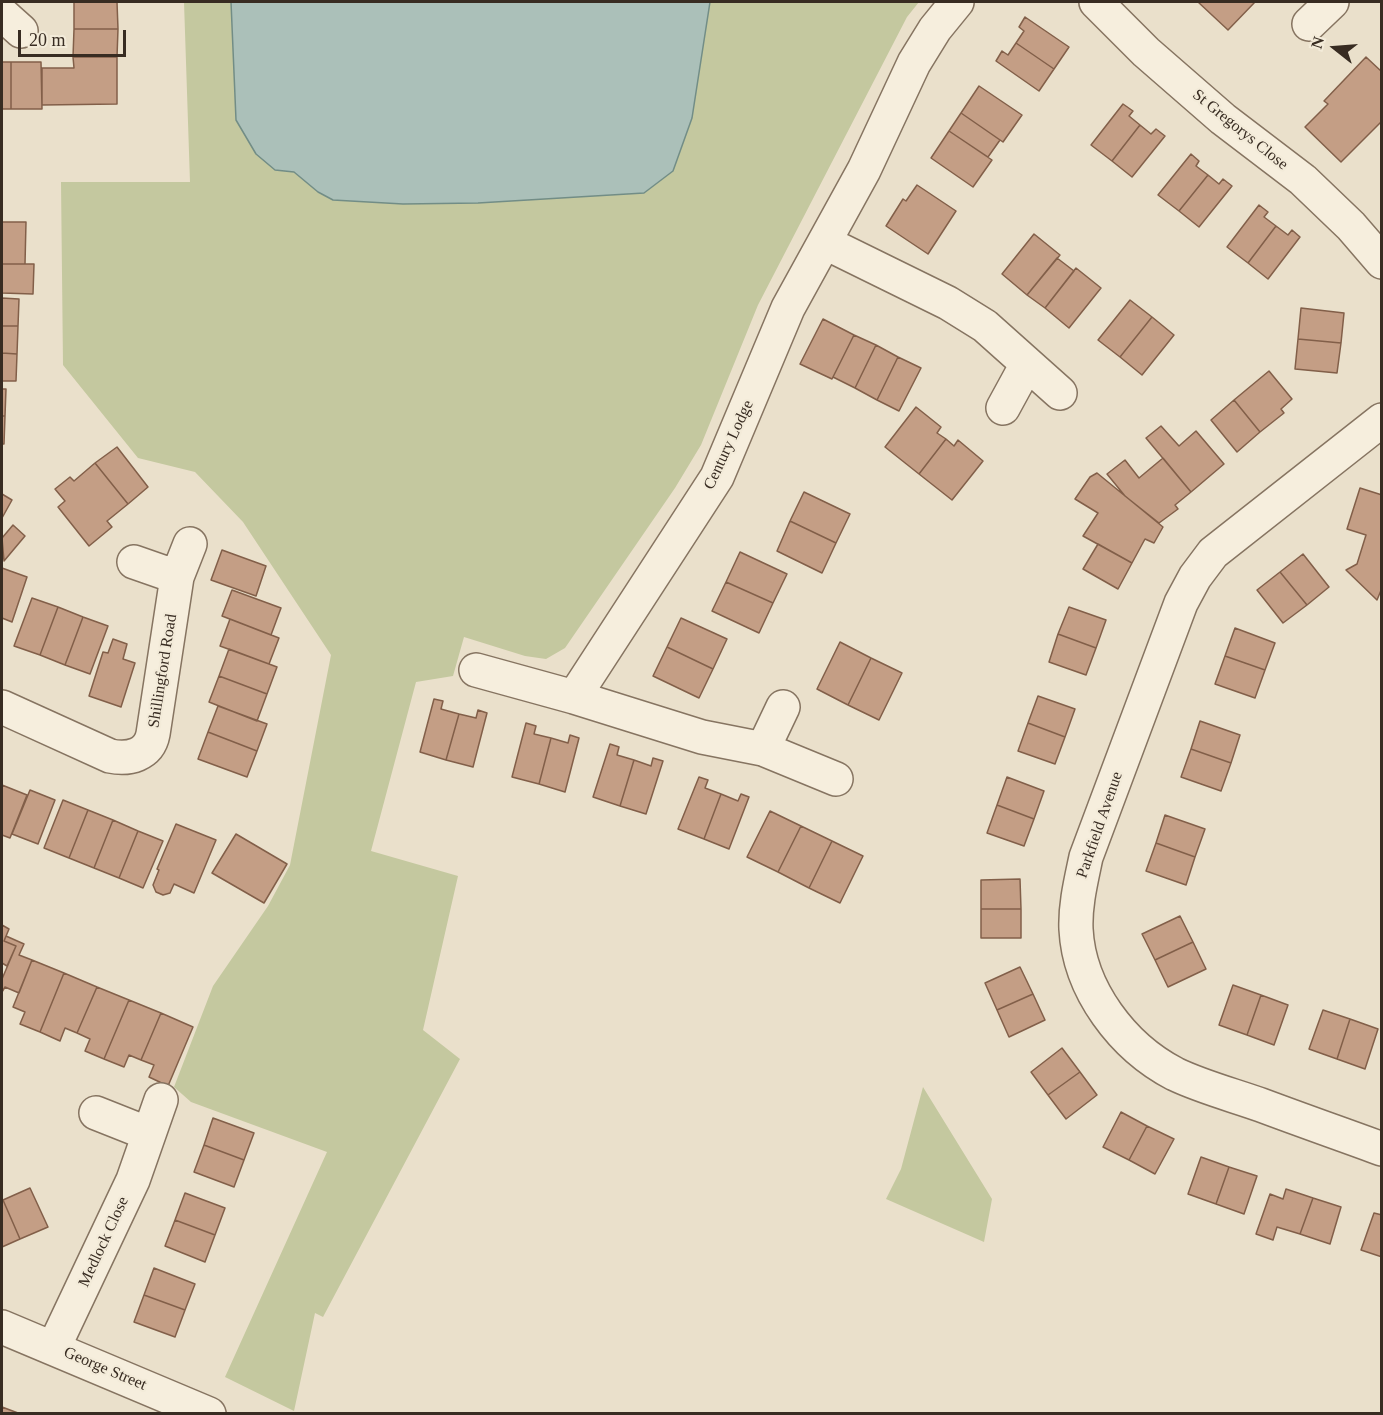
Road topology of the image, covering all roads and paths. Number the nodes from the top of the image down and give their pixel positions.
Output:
1 (957, 2) edge
2 (1096, 2) edge
3 (1332, 2) edge
4 (1309, 24) dead end
5 (826, 243) junction
6 (1382, 262) edge
7 (1027, 364) junction
8 (1060, 393) dead end
9 (1003, 408) dead end
10 (1382, 420) edge
11 (190, 544) dead end
12 (134, 562) dead end
13 (177, 577) junction
14 (476, 670) dead end
15 (574, 696) junction
16 (2, 707) edge
17 (783, 707) dead end
18 (763, 749) junction
19 (836, 779) dead end
20 (161, 1100) dead end
21 (96, 1113) dead end
22 (149, 1134) junction
23 (1382, 1149) edge
24 (2, 1327) edge
25 (54, 1347) junction
26 (209, 1413) edge

1 - 5 street, Century Lodge
2 - 6 street, St Gregorys Close
3 - 4 street
5 - 7 street
5 - 15 street, Century Lodge
7 - 8 street
7 - 9 street
10 - 23 street, Parkfield Avenue
11 - 13 street, Shillingford Road
12 - 13 street
13 - 16 street, Shillingford Road
14 - 15 street
15 - 18 street
17 - 18 street
18 - 19 street
20 - 22 street, Medlock Close
21 - 22 street
22 - 25 street, Medlock Close
24 - 25 street, George Street
25 - 26 street, George Street

